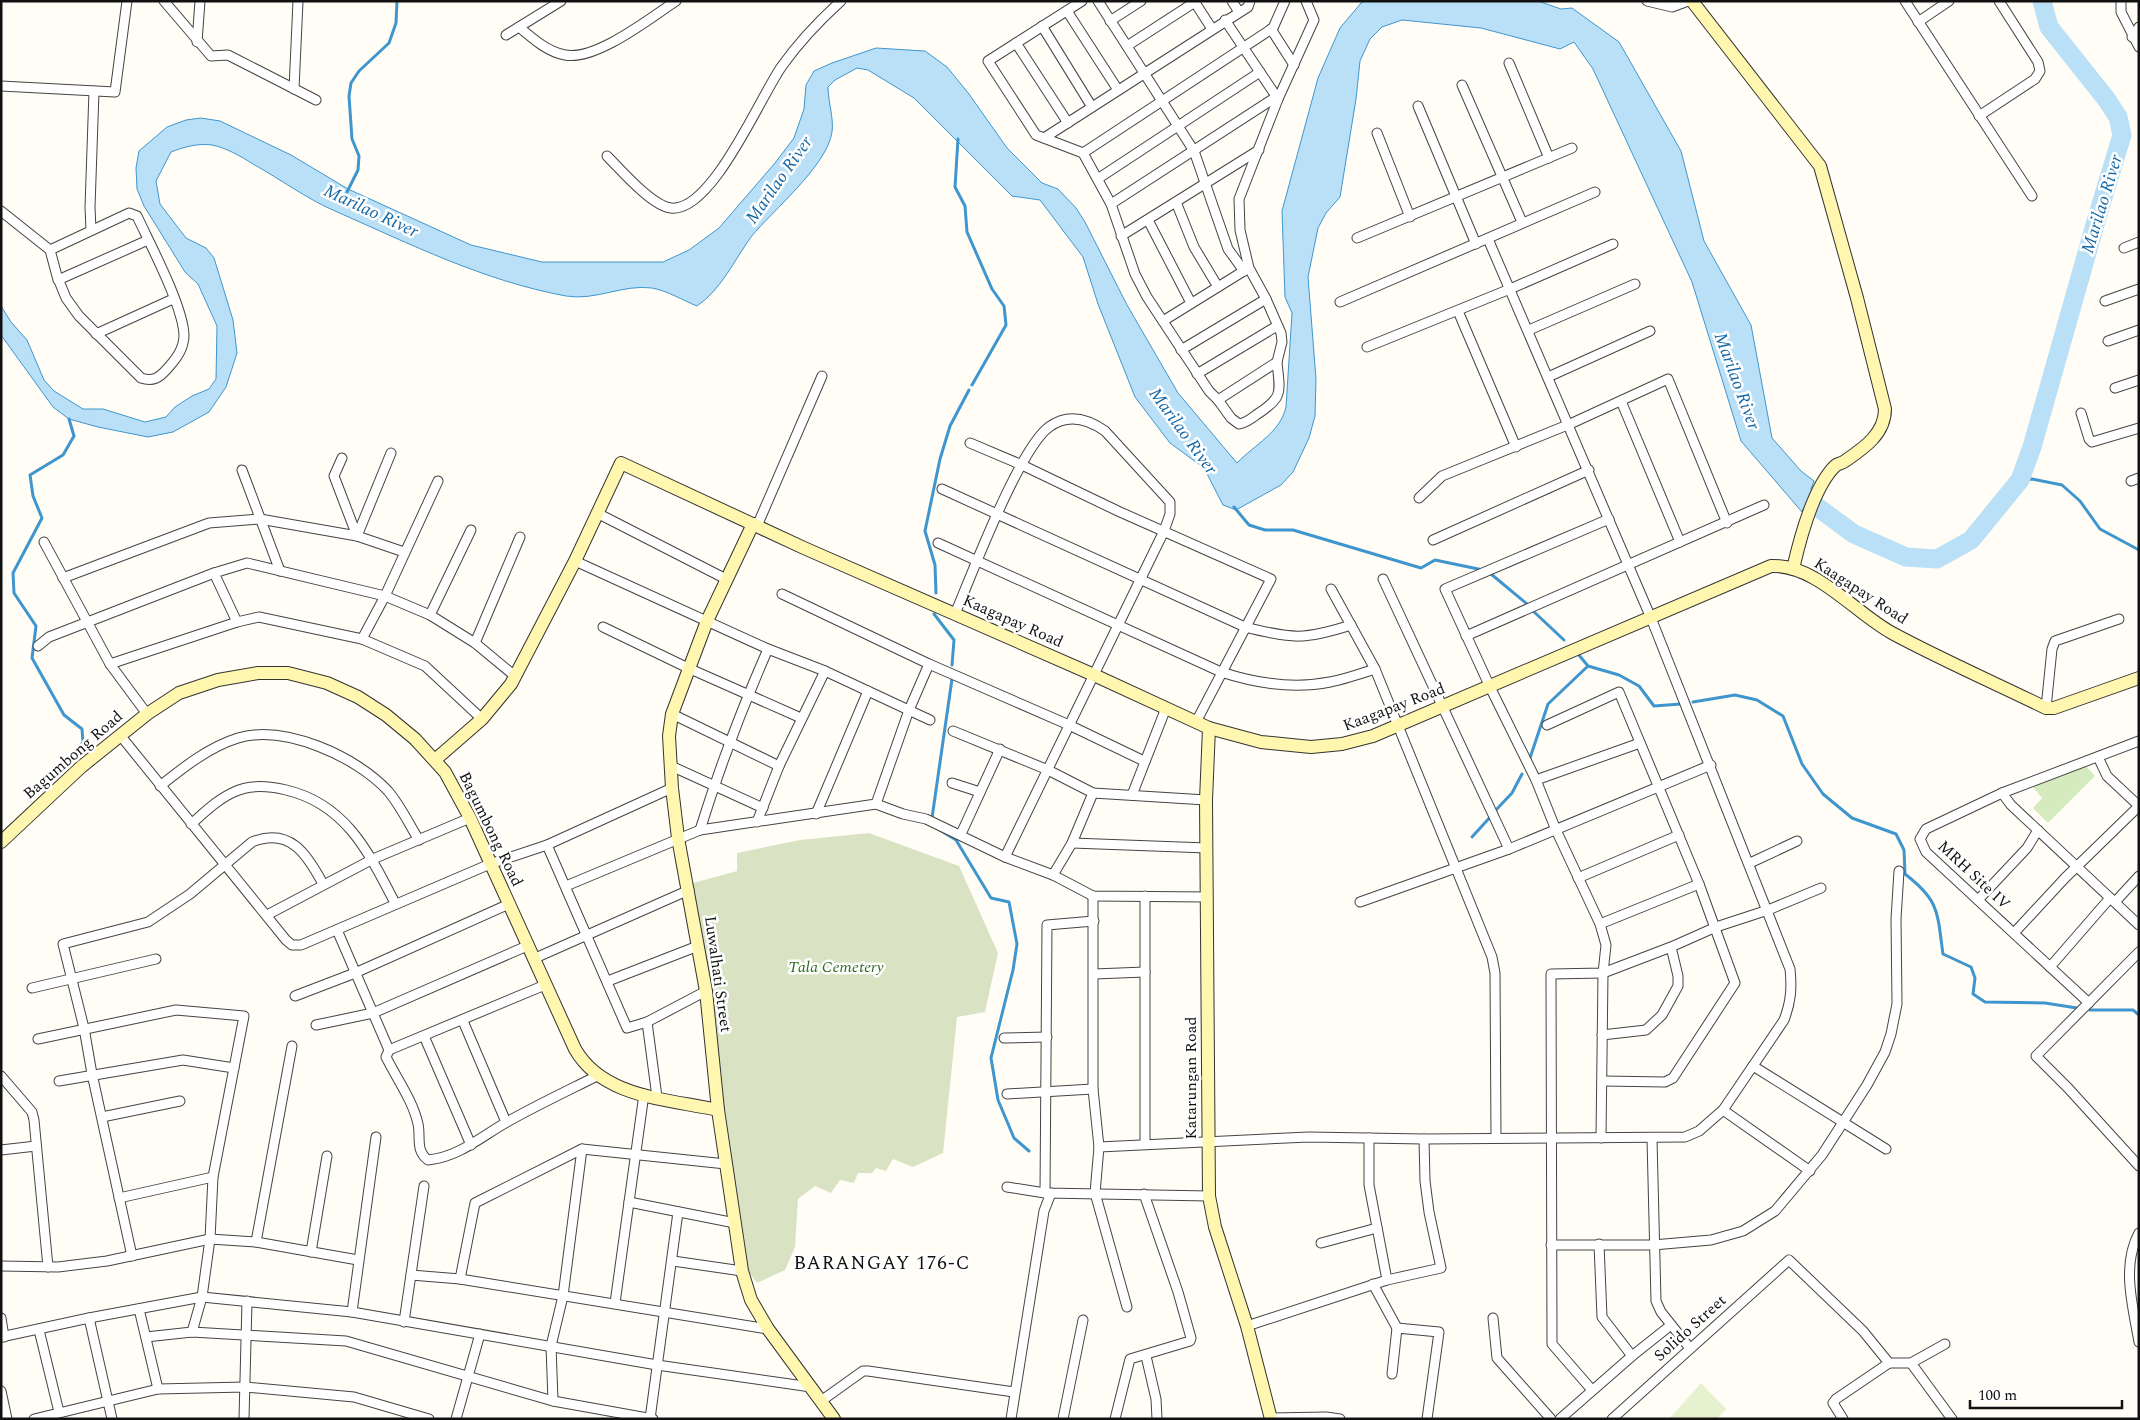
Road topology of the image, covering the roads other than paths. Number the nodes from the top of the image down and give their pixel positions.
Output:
1 (126, 1) edge
2 (164, 1) edge
3 (200, 1) edge
4 (298, 1) edge
5 (561, 1) edge
6 (676, 1) edge
7 (841, 1) edge
8 (1082, 1) edge
9 (1098, 1) edge
10 (1141, 1) edge
11 (1232, 1) edge
12 (1250, 1) edge
13 (1285, 1) edge
14 (1306, 1) edge
15 (1647, 1) edge
16 (1688, 1) edge
17 (1692, 1) edge
18 (1904, 1) edge
19 (1949, 1) edge
20 (1998, 1) edge
21 (2121, 1) edge
22 (1195, 2) edge
23 (1067, 11) junction
24 (1239, 12) junction
25 (1225, 20) junction
26 (1110, 21) junction
27 (1918, 22) junction
28 (1042, 26) junction
29 (519, 27) junction
30 (2139, 27) edge
31 (1212, 28) junction
32 (1270, 30) junction
33 (506, 35) dead end
34 (2132, 36) junction
35 (198, 42) junction
36 (1016, 43) junction
37 (1127, 46) junction
38 (1243, 47) junction
39 (2139, 47) edge
40 (1509, 63) dead end
41 (1294, 65) junction
42 (1260, 72) junction
43 (1144, 73) junction
44 (1462, 85) dead end
45 (1, 86) edge
46 (294, 89) junction
47 (1118, 90) junction
48 (94, 91) junction
49 (1277, 98) junction
50 (316, 100) dead end
51 (1162, 100) junction
52 (1418, 106) dead end
53 (1092, 107) junction
54 (1979, 116) junction
55 (1068, 122) junction
56 (1179, 126) junction
57 (1377, 133) dead end
58 (1044, 138) junction
59 (1572, 148) dead end
60 (1259, 150) junction
61 (1194, 151) junction
62 (1083, 153) junction
63 (607, 156) dead end
64 (1549, 158) junction
65 (1099, 178) junction
66 (1502, 178) junction
67 (1206, 182) junction
68 (1595, 192) dead end
69 (2032, 196) dead end
70 (1456, 198) junction
71 (1176, 202) junction
72 (1111, 204) junction
73 (1, 211) edge
74 (1410, 217) junction
75 (1148, 220) junction
76 (1522, 222) junction
77 (91, 230) junction
78 (1121, 236) junction
79 (1357, 238) dead end
80 (1488, 238) junction
81 (148, 240) junction
82 (2139, 242) edge
83 (1476, 244) junction
84 (1613, 244) dead end
85 (2124, 248) dead end
86 (50, 250) junction
87 (1246, 269) junction
88 (58, 280) junction
89 (1635, 284) dead end
90 (1218, 287) junction
91 (1510, 289) junction
92 (2139, 289) edge
93 (173, 299) junction
94 (1266, 299) junction
95 (1340, 302) dead end
96 (2105, 302) dead end
97 (1191, 304) junction
98 (1458, 311) junction
99 (1163, 321) junction
100 (1277, 326) junction
101 (1528, 330) junction
102 (2139, 330) edge
103 (1650, 331) dead end
104 (96, 334) junction
105 (2108, 341) dead end
106 (1367, 346) dead end
107 (1182, 350) junction
108 (1277, 362) junction
109 (1197, 374) junction
110 (822, 376) dead end
111 (1548, 377) junction
112 (2139, 380) edge
113 (2115, 388) dead end
114 (1218, 400) junction
115 (1621, 401) junction
116 (2080, 413) dead end
117 (1570, 424) junction
118 (2139, 428) edge
119 (970, 444) dead end
120 (1516, 447) junction
121 (391, 453) dead end
122 (342, 458) dead end
123 (1022, 465) junction
124 (242, 470) dead end
125 (1588, 470) junction
126 (438, 481) dead end
127 (942, 489) dead end
128 (1419, 498) dead end
129 (1764, 505) dead end
130 (597, 514) junction
131 (998, 514) junction
132 (260, 518) junction
133 (1609, 519) junction
134 (1727, 523) junction
135 (755, 525) junction
136 (471, 530) dead end
137 (1164, 531) junction
138 (357, 536) junction
139 (520, 537) dead end
140 (1433, 540) dead end
141 (44, 542) dead end
142 (1680, 542) junction
143 (938, 543) dead end
144 (404, 552) junction
145 (978, 560) junction
146 (575, 561) junction
147 (1629, 566) junction
148 (1793, 569) junction
149 (280, 571) junction
150 (214, 573) junction
151 (64, 578) junction
152 (726, 579) junction
153 (1141, 579) junction
154 (1383, 579) dead end
155 (1331, 590) dead end
156 (782, 594) dead end
157 (385, 596) junction
158 (955, 614) junction
159 (430, 615) junction
160 (1651, 618) junction
161 (2119, 619) dead end
162 (707, 621) junction
163 (88, 622) junction
164 (237, 622) junction
165 (1118, 624) junction
166 (1351, 625) junction
167 (1246, 626) junction
168 (603, 627) dead end
169 (1466, 636) junction
170 (362, 639) junction
171 (475, 643) junction
172 (38, 646) dead end
173 (768, 649) junction
174 (110, 664) junction
175 (929, 664) junction
176 (688, 668) junction
177 (1375, 669) junction
178 (825, 671) junction
179 (1221, 672) junction
180 (1094, 675) junction
181 (516, 677) junction
182 (2139, 678) edge
183 (1490, 687) junction
184 (868, 691) junction
185 (748, 694) junction
186 (1444, 706) junction
187 (1166, 708) junction
188 (2046, 708) junction
189 (909, 710) junction
190 (147, 714) junction
191 (672, 714) junction
192 (801, 718) junction
193 (482, 719) junction
194 (930, 720) dead end
195 (1196, 722) junction
196 (1069, 725) junction
197 (1547, 725) dead end
198 (1399, 726) junction
199 (1209, 728) junction
200 (953, 731) dead end
201 (120, 735) junction
202 (2139, 741) edge
203 (1640, 743) junction
204 (730, 744) junction
205 (1000, 749) junction
206 (2098, 757) junction
207 (436, 760) junction
208 (1144, 761) junction
209 (1711, 765) junction
210 (671, 766) junction
211 (779, 766) junction
212 (1048, 770) junction
213 (1536, 780) junction
214 (952, 783) dead end
215 (714, 785) junction
216 (160, 786) junction
217 (1660, 787) junction
218 (672, 788) junction
219 (980, 792) junction
220 (1093, 793) junction
221 (2002, 794) junction
222 (1132, 795) junction
223 (1206, 800) junction
224 (876, 804) junction
225 (2139, 806) edge
226 (763, 808) junction
227 (816, 814) junction
228 (470, 818) junction
229 (757, 822) junction
230 (191, 824) junction
231 (700, 830) junction
232 (1556, 830) junction
233 (2038, 830) junction
234 (961, 834) junction
235 (1679, 835) junction
236 (678, 838) junction
237 (419, 840) junction
238 (1797, 841) dead end
239 (1, 842) edge
240 (1072, 843) junction
241 (547, 845) junction
242 (1206, 848) junction
243 (1509, 849) junction
244 (1005, 857) junction
245 (373, 859) junction
246 (1750, 863) junction
247 (225, 864) junction
248 (490, 864) junction
249 (2077, 867) junction
250 (1458, 869) junction
251 (1899, 871) dead end
252 (1053, 875) junction
253 (2139, 876) edge
254 (1578, 878) junction
255 (323, 884) junction
256 (1700, 884) junction
257 (566, 886) junction
258 (1821, 888) dead end
259 (689, 890) junction
260 (1094, 896) junction
261 (1145, 896) junction
262 (1208, 897) junction
263 (1978, 900) junction
264 (2113, 900) junction
265 (1360, 902) dead end
266 (395, 903) junction
267 (509, 904) junction
268 (1768, 910) junction
269 (267, 915) junction
270 (1094, 921) junction
271 (1600, 924) junction
272 (2139, 925) edge
273 (1716, 926) junction
274 (337, 930) junction
275 (2014, 933) junction
276 (587, 936) junction
277 (527, 946) junction
278 (698, 946) junction
279 (1671, 947) junction
280 (2139, 952) edge
281 (533, 958) junction
282 (156, 959) dead end
283 (2050, 967) junction
284 (1145, 972) junction
285 (355, 973) junction
286 (1603, 973) junction
287 (1094, 974) junction
288 (71, 979) junction
289 (608, 982) junction
290 (545, 985) junction
291 (32, 988) dead end
292 (706, 991) junction
293 (295, 996) dead end
294 (2089, 1003) junction
295 (373, 1013) junction
296 (463, 1021) junction
297 (647, 1022) junction
298 (316, 1025) dead end
299 (84, 1028) junction
300 (1602, 1035) junction
301 (424, 1036) junction
302 (1047, 1037) junction
303 (1004, 1038) dead end
304 (38, 1039) dead end
305 (292, 1046) dead end
306 (389, 1050) junction
307 (1753, 1066) junction
308 (234, 1068) junction
309 (92, 1074) junction
310 (1, 1076) edge
311 (597, 1076) junction
312 (59, 1080) dead end
313 (1603, 1081) junction
314 (1093, 1089) junction
315 (1047, 1090) junction
316 (644, 1094) junction
317 (1007, 1094) dead end
318 (657, 1097) junction
319 (180, 1101) dead end
320 (718, 1110) junction
321 (1723, 1110) junction
322 (102, 1117) junction
323 (1843, 1121) junction
324 (506, 1122) junction
325 (376, 1137) dead end
326 (1496, 1137) junction
327 (1369, 1138) junction
328 (1550, 1138) junction
329 (1602, 1138) junction
330 (1424, 1139) junction
331 (1652, 1139) junction
332 (1207, 1142) junction
333 (1145, 1143) junction
334 (471, 1145) junction
335 (36, 1146) junction
336 (1099, 1146) junction
337 (582, 1148) junction
338 (1886, 1149) dead end
339 (1, 1150) edge
340 (636, 1154) junction
341 (327, 1156) dead end
342 (726, 1164) junction
343 (2139, 1166) edge
344 (1810, 1171) junction
345 (213, 1177) junction
346 (424, 1186) dead end
347 (1007, 1187) dead end
348 (1048, 1193) junction
349 (1095, 1193) junction
350 (1144, 1194) junction
351 (1209, 1196) junction
352 (120, 1198) junction
353 (629, 1202) junction
354 (678, 1212) junction
355 (736, 1224) junction
356 (1377, 1228) junction
357 (2139, 1233) edge
358 (210, 1239) junction
359 (256, 1242) junction
360 (1322, 1243) dead end
361 (1600, 1244) junction
362 (1550, 1245) junction
363 (1653, 1245) junction
364 (311, 1252) junction
365 (132, 1256) junction
366 (358, 1260) junction
367 (673, 1261) junction
368 (1, 1266) edge
369 (48, 1267) junction
370 (742, 1271) junction
371 (411, 1274) junction
372 (460, 1279) junction
373 (1387, 1280) junction
374 (1373, 1284) junction
375 (563, 1296) junction
376 (202, 1297) junction
377 (246, 1301) junction
378 (615, 1303) junction
379 (1127, 1307) dead end
380 (139, 1309) junction
381 (666, 1311) junction
382 (352, 1312) junction
383 (1, 1318) edge
384 (89, 1318) junction
385 (1493, 1318) dead end
386 (1082, 1320) dead end
387 (404, 1322) junction
388 (1671, 1325) junction
389 (1247, 1326) junction
390 (768, 1328) junction
391 (1397, 1328) junction
392 (39, 1330) junction
393 (192, 1332) junction
394 (480, 1334) junction
395 (247, 1335) junction
396 (3, 1337) edge
397 (146, 1337) junction
398 (2139, 1342) edge
399 (1945, 1344) dead end
400 (551, 1346) junction
401 (1689, 1347) junction
402 (1146, 1356) junction
403 (1632, 1356) junction
404 (1889, 1363) junction
405 (1912, 1363) junction
406 (658, 1365) junction
407 (1392, 1374) dead end
408 (467, 1377) junction
409 (245, 1387) junction
410 (811, 1387) junction
411 (158, 1389) junction
412 (1592, 1390) junction
413 (1, 1391) edge
414 (1014, 1392) junction
415 (821, 1400) junction
416 (108, 1401) junction
417 (553, 1401) junction
418 (59, 1412) junction
419 (831, 1418) edge
420 (7, 1419) edge
421 (34, 1419) edge
422 (112, 1419) edge
423 (244, 1419) edge
424 (429, 1419) edge
425 (456, 1419) edge
426 (651, 1419) edge
427 (1011, 1419) edge
428 (1063, 1419) edge
429 (1115, 1419) edge
430 (1157, 1419) edge
431 (1271, 1419) edge
432 (1340, 1419) edge
433 (1427, 1419) edge
434 (1551, 1419) edge
435 (1560, 1419) edge
436 (1612, 1419) edge
437 (1843, 1419) edge
438 (1952, 1419) edge

1 - 48 street
2 - 35 street
3 - 35 street
4 - 46 street
5 - 29 street
6 - 29 street
7 - 63 street
8 - 23 street
9 - 26 street
10 - 26 street
11 - 24 street
12 - 24 street
13 - 32 street
14 - 41 street
15 - 16 street
17 - 148 street
18 - 27 street
19 - 27 street
20 - 54 street
21 - 34 street
22 - 31 street
22 - 37 street
23 - 28 street
23 - 47 street
24 - 25 street
25 - 31 street
25 - 38 street
26 - 37 street
27 - 54 street
28 - 36 street
28 - 53 street
29 - 33 street
30 - 34 street
31 - 43 street
32 - 38 street
32 - 41 street
34 - 39 street
35 - 46 street
36 - 55 street
36 - 58 street
37 - 43 street
38 - 42 street
38 - 51 street
40 - 64 street
41 - 49 street
42 - 49 street
42 - 56 street
43 - 47 street
43 - 51 street
44 - 66 street
45 - 48 street
46 - 50 street
47 - 53 street
48 - 77 street
49 - 60 street
49 - 61 street
51 - 56 street
51 - 62 street
52 - 70 street
53 - 55 street
54 - 69 street
55 - 58 street
56 - 61 street
56 - 65 street
57 - 74 street
58 - 62 street
59 - 64 street
60 - 67 street
60 - 87 street
61 - 67 street
61 - 72 street
62 - 65 street
64 - 66 street
65 - 72 street
66 - 70 street
66 - 76 street
67 - 71 street
67 - 87 street
68 - 76 street
70 - 74 street
70 - 83 street
71 - 75 street
71 - 90 street
72 - 78 street
73 - 86 street
74 - 79 street
75 - 78 street
75 - 97 street
76 - 80 street
77 - 81 street
77 - 86 street
78 - 99 street
80 - 83 street
80 - 91 street
81 - 88 street
81 - 93 street
82 - 85 street
83 - 95 street
84 - 91 street
86 - 88 street
87 - 90 street
87 - 94 street
88 - 104 street
89 - 101 street
90 - 97 street
91 - 98 street
91 - 101 street
92 - 96 street
93 - 104 street
93 - 104 street
94 - 100 street
94 - 107 street
97 - 99 street
98 - 106 street
98 - 120 street
99 - 107 street
100 - 108 street
100 - 109 street
101 - 111 street
102 - 105 street
103 - 111 street
107 - 109 street
108 - 114 street
108 - 114 street
109 - 114 street
110 - 135 street
111 - 117 street
112 - 113 street
115 - 117 street
115 - 134 street
115 - 142 street
116 - 118 street
117 - 120 street
117 - 125 street
119 - 123 street
120 - 128 street
121 - 138 street
122 - 138 street
123 - 131 street
123 - 137 street
123 - 137 street
124 - 132 street
125 - 133 street
125 - 140 street
126 - 144 street
127 - 131 street
129 - 134 street
130 - 135 street, Kaagapay Road
130 - 146 street
130 - 152 street
131 - 145 street
131 - 153 street
132 - 138 street
132 - 149 street
132 - 151 street
133 - 147 street
133 - 169 street
134 - 142 street
135 - 152 street, Luwalhati Street
135 - 158 street, Kaagapay Road
136 - 159 street
137 - 153 street
137 - 167 street
138 - 144 street
139 - 171 street
141 - 151 street
142 - 147 street
143 - 145 street
144 - 157 street
145 - 158 street
145 - 165 street
146 - 162 street
146 - 181 street
147 - 160 street
147 - 169 street
148 - 160 street, Kaagapay Road
148 - 188 street, Kaagapay Road
149 - 150 street
149 - 157 street
150 - 163 street
150 - 164 street
151 - 163 street
152 - 162 street, Luwalhati Street
153 - 165 street
153 - 167 street
154 - 186 street
155 - 166 street
156 - 175 street
157 - 159 street
157 - 170 street
158 - 180 street, Kaagapay Road
159 - 171 street
160 - 183 street, Kaagapay Road
160 - 209 street
161 - 188 street
162 - 173 street
162 - 176 street, Luwalhati Street
163 - 172 street
163 - 174 street
164 - 170 street
164 - 174 street
165 - 179 street
165 - 180 street
166 - 167 street
166 - 177 street
167 - 179 street
168 - 176 street
169 - 183 street
170 - 193 street
171 - 181 street
173 - 178 street
173 - 185 street
174 - 190 street
175 - 189 street
175 - 196 street
176 - 185 street
176 - 191 street, Luwalhati Street
177 - 179 street
177 - 198 street
178 - 184 street
178 - 192 street
179 - 195 street
180 - 187 street, Kaagapay Road
180 - 196 street
181 - 193 street
182 - 188 street
183 - 186 street, Kaagapay Road
183 - 213 street
184 - 189 street
184 - 227 street
185 - 192 street
185 - 204 street
186 - 198 street, Kaagapay Road
186 - 243 street
187 - 195 street, Kaagapay Road
187 - 208 street
189 - 194 street
189 - 224 street
190 - 201 street, Bagumbong Road
190 - 207 street, Bagumbong Road
191 - 204 street
191 - 210 street, Luwalhati Street
192 - 211 street
193 - 207 street
195 - 199 street, Kaagapay Road
196 - 208 street
196 - 212 street
197 - 203 street
198 - 199 street, Kaagapay Road
198 - 250 street
199 - 223 street, Katarungan Road
200 - 205 street
201 - 216 street
201 - 239 street, Bagumbong Road
202 - 206 street, MRH Site IV
203 - 213 street
203 - 217 street
204 - 211 street
204 - 215 street
205 - 212 street
205 - 219 street
206 - 221 street, MRH Site IV
206 - 225 street
207 - 228 street, Bagumbong Road
208 - 222 street
209 - 217 street
209 - 246 street
210 - 215 street
210 - 218 street, Luwalhati Street
211 - 226 street
212 - 220 street
212 - 244 street
213 - 232 street
214 - 219 street
215 - 226 street
215 - 231 street
216 - 230 street
216 - 237 street
217 - 232 street
217 - 235 street
218 - 236 street, Luwalhati Street
218 - 241 street
219 - 234 street
220 - 222 street
220 - 240 street
221 - 233 street
221 - 263 street, MRH Site IV
222 - 223 street
223 - 242 street, Katarungan Road
224 - 227 street
224 - 234 street
225 - 249 street
226 - 229 street
227 - 229 street
228 - 237 street
228 - 248 street, Bagumbong Road
229 - 231 street
230 - 245 street
230 - 247 street
231 - 236 street
232 - 243 street
232 - 254 street
233 - 249 street
233 - 263 street
234 - 244 street
235 - 254 street
235 - 256 street
236 - 257 street
236 - 259 street, Luwalhati Street
237 - 245 street
238 - 246 street
240 - 242 street
240 - 252 street
241 - 248 street
241 - 257 street
242 - 262 street, Katarungan Road
243 - 250 street
244 - 252 street
245 - 255 street
245 - 266 street
246 - 268 street
247 - 255 street
247 - 269 street
247 - 288 street
248 - 266 street
248 - 267 street, Bagumbong Road
249 - 264 street
249 - 275 street
250 - 265 street
250 - 326 street
251 - 323 street
252 - 260 street
253 - 264 street
254 - 271 street
255 - 269 street
256 - 271 street
256 - 273 street
257 - 276 street
258 - 268 street
259 - 276 street
259 - 278 street, Luwalhati Street
260 - 261 street
260 - 270 street
261 - 262 street
261 - 284 street
262 - 332 street, Katarungan Road
263 - 275 street, MRH Site IV
264 - 272 street
264 - 283 street
266 - 274 street
267 - 277 street, Bagumbong Road
267 - 285 street
268 - 273 street
268 - 307 street
269 - 274 street
270 - 287 street
270 - 302 street
271 - 286 street
273 - 279 street
273 - 313 street
274 - 285 street
275 - 283 street, MRH Site IV
276 - 281 street
276 - 289 street
277 - 281 street, Bagumbong Road
277 - 295 street
278 - 289 street
278 - 292 street, Luwalhati Street
279 - 286 street
279 - 300 street
280 - 294 street
281 - 290 street, Bagumbong Road
282 - 288 street
283 - 294 street, MRH Site IV
284 - 287 street
284 - 333 street
285 - 293 street
285 - 295 street
286 - 300 street
286 - 328 street
287 - 314 street
288 - 291 street
288 - 299 street
289 - 297 street
290 - 296 street
290 - 311 street, Bagumbong Road
292 - 297 street
292 - 320 street, Luwalhati Street
294 - 343 street
295 - 298 street
295 - 306 street
296 - 301 street
296 - 324 street
297 - 318 street
299 - 304 street
299 - 308 street
299 - 309 street
300 - 313 street
301 - 306 street
301 - 334 street
302 - 303 street
302 - 315 street
305 - 359 street
306 - 334 street
307 - 321 street
307 - 323 street
308 - 309 street
308 - 345 street
309 - 312 street
309 - 322 street
310 - 335 street
311 - 316 street, Bagumbong Road
311 - 324 street
313 - 329 street
314 - 315 street
314 - 336 street
315 - 317 street
315 - 348 street
316 - 318 street, Bagumbong Road
316 - 340 street
318 - 320 street, Bagumbong Road
319 - 322 street
320 - 342 street, Luwalhati Street
321 - 331 street
321 - 344 street
322 - 352 street
323 - 338 street
323 - 344 street
324 - 334 street
325 - 366 street
326 - 328 street
326 - 330 street
327 - 330 street
327 - 332 street
327 - 356 street
328 - 329 street
328 - 362 street
329 - 331 street
330 - 373 street
331 - 363 street
332 - 333 street
332 - 351 street, Katarungan Road
333 - 336 street
335 - 339 street
335 - 369 street
336 - 349 street
337 - 340 street
337 - 372 street
337 - 375 street
340 - 342 street
340 - 353 street
341 - 364 street
342 - 355 street, Luwalhati Street
344 - 363 street
345 - 352 street
345 - 358 street
346 - 371 street
347 - 348 street
348 - 349 street
348 - 414 street
349 - 350 street
349 - 379 street
350 - 351 street
350 - 402 street
351 - 389 street, Katarungan Road
352 - 365 street
353 - 354 street
353 - 378 street
354 - 355 street
354 - 367 street
355 - 370 street, Luwalhati Street
356 - 360 street
356 - 373 street
357 - 398 street
358 - 359 street
358 - 365 street
358 - 376 street
359 - 364 street
361 - 362 street
361 - 363 street
361 - 403 street
362 - 412 street
363 - 388 street
364 - 366 street
365 - 369 street
366 - 382 street
367 - 370 street
367 - 381 street
368 - 369 street
370 - 390 street, Luwalhati Street
371 - 372 street
371 - 387 street
372 - 375 street
373 - 374 street
374 - 389 street
374 - 391 street
375 - 378 street
375 - 400 street
376 - 377 street
376 - 380 street
376 - 393 street
377 - 382 street
377 - 395 street
378 - 381 street
380 - 384 street
380 - 397 street
381 - 390 street
381 - 406 street
382 - 387 street
383 - 396 street
384 - 392 street
384 - 416 street
385 - 434 street
386 - 428 street
387 - 394 street
388 - 401 street
388 - 403 street
389 - 431 street, Katarungan Road
390 - 410 street, Luwalhati Street
391 - 407 street
391 - 433 street
392 - 396 street
392 - 418 street
393 - 395 street
393 - 397 street
394 - 400 street
394 - 408 street
395 - 408 street
395 - 409 street
397 - 411 street
399 - 405 street
400 - 406 street
400 - 417 street
401 - 404 street, Solido Street
401 - 436 street, Solido Street
402 - 429 street
402 - 430 street
403 - 412 street
404 - 405 street
404 - 437 street
405 - 438 street
406 - 410 street
406 - 426 street
408 - 417 street
408 - 425 street
409 - 411 street
409 - 423 street
409 - 424 street
410 - 415 street, Luwalhati Street
411 - 416 street
412 - 435 street
413 - 420 street
414 - 415 street
414 - 427 street
415 - 419 street, Luwalhati Street
416 - 418 street
416 - 422 street
417 - 426 street
418 - 421 street
431 - 432 street

